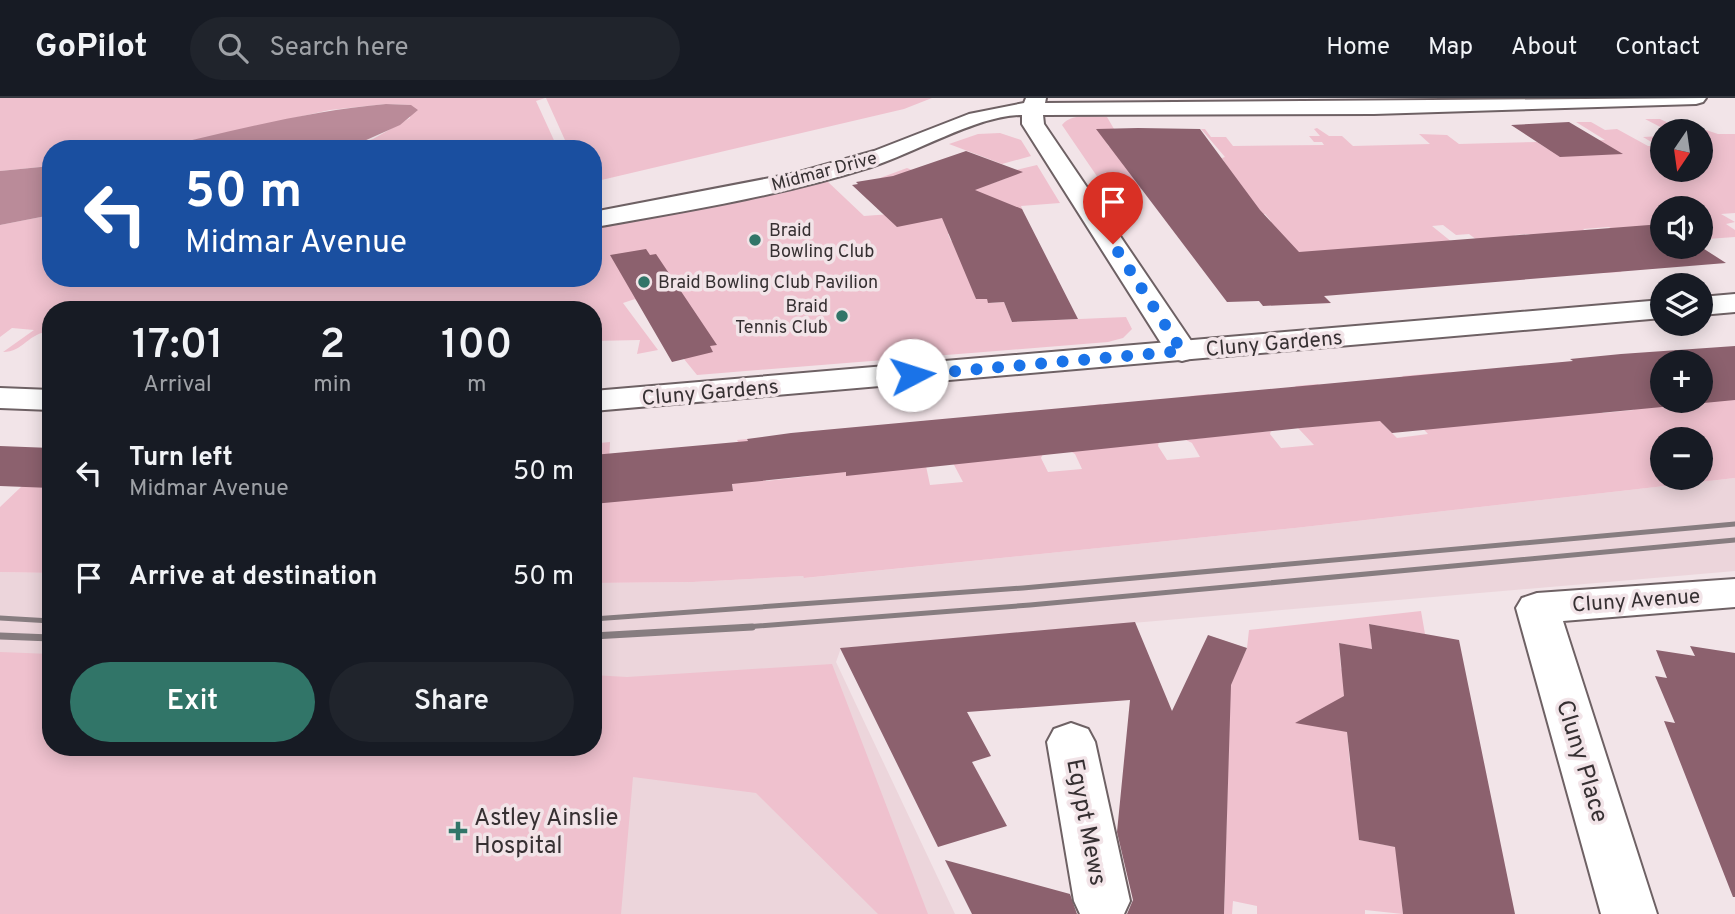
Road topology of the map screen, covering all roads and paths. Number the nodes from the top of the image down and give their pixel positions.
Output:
1 (1696, 98) edge
2 (1561, 100) edge
3 (1034, 103) edge
4 (602, 218) edge
5 (1735, 303) edge
6 (1713, 305) edge
7 (1650, 310) edge
8 (1182, 351) junction
9 (0, 398) edge
10 (42, 400) edge
11 (602, 400) edge
12 (1735, 593) edge
13 (1537, 608) joint
14 (1072, 743) dead end
15 (1102, 901) dead end
16 (1629, 914) edge

1 - 2 street, Midmar Drive
2 - 3 street, Midmar Drive
3 - 4 street, Midmar Drive
3 - 8 street
5 - 6 street
7 - 8 street, Cluny Gardens
8 - 11 street, Cluny Gardens
9 - 10 street
12 - 13 street, Cluny Avenue
13 - 16 street, Cluny Place
14 - 15 street, Egypt Mews

